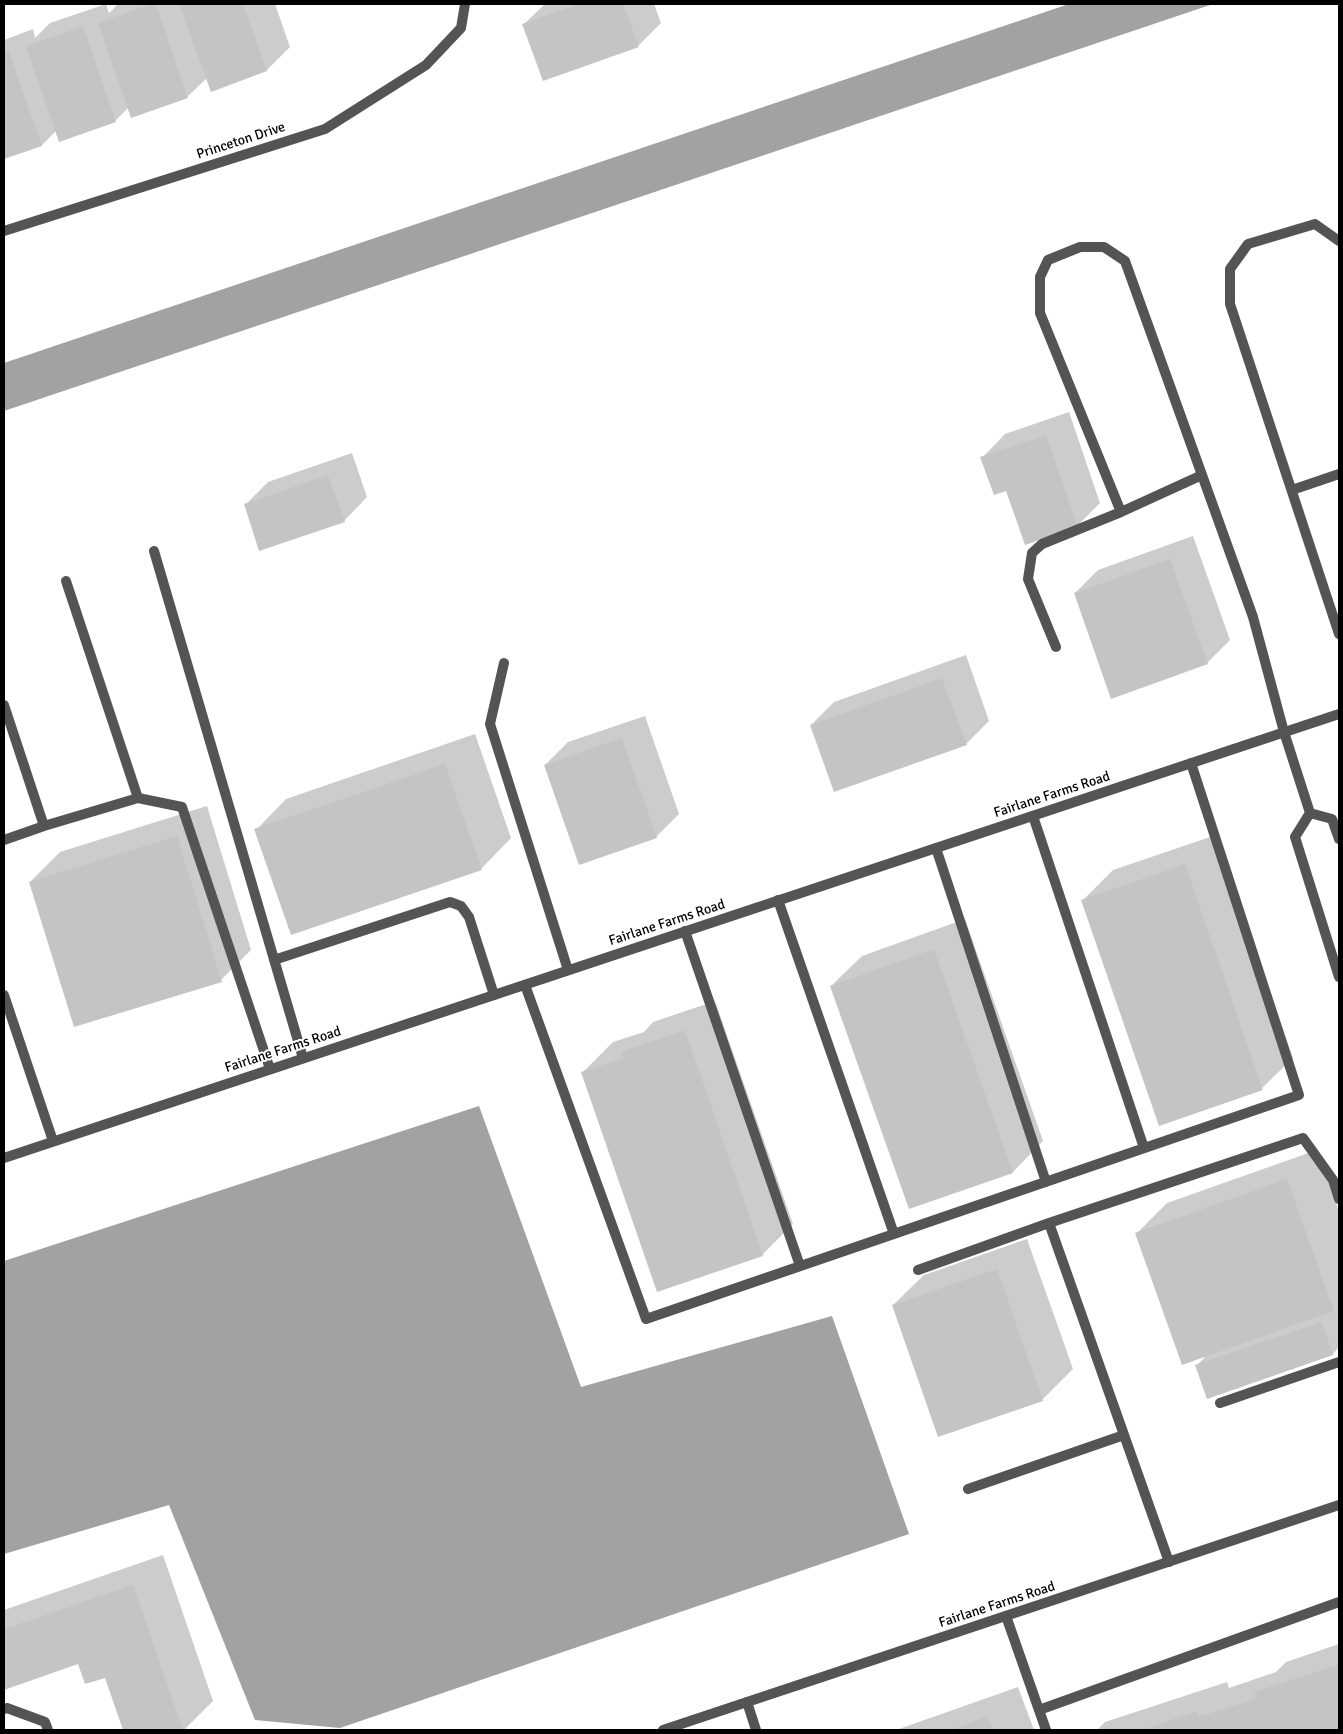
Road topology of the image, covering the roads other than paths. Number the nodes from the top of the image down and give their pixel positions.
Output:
1 (465, 4) edge
2 (4, 231) edge
3 (1339, 241) edge
4 (1339, 474) edge
5 (1202, 475) junction
6 (1292, 490) junction
7 (1122, 512) junction
8 (154, 551) dead end
9 (66, 581) dead end
10 (1339, 634) edge
11 (1056, 647) dead end
12 (504, 663) dead end
13 (4, 705) edge
14 (1339, 714) edge
15 (1284, 732) junction
16 (1191, 763) junction
17 (138, 798) junction
18 (1310, 813) junction
19 (1033, 816) junction
20 (44, 826) junction
21 (4, 840) edge
22 (1339, 840) edge
23 (936, 848) junction
24 (778, 900) junction
25 (684, 932) junction
26 (274, 960) junction
27 (568, 970) junction
28 (1339, 977) edge
29 (524, 985) junction
30 (4, 995) edge
31 (494, 995) junction
32 (303, 1058) junction
33 (270, 1069) junction
34 (53, 1141) junction
35 (1144, 1148) junction
36 (4, 1158) edge
37 (1046, 1182) junction
38 (1339, 1199) edge
39 (1049, 1223) junction
40 (894, 1234) junction
41 (800, 1266) junction
42 (918, 1270) dead end
43 (1339, 1362) edge
44 (1220, 1403) dead end
45 (1124, 1435) junction
46 (968, 1489) dead end
47 (1339, 1505) edge
48 (1169, 1562) junction
49 (1339, 1602) edge
50 (1006, 1616) junction
51 (748, 1702) junction
52 (4, 1709) edge
53 (1039, 1710) junction
54 (48, 1730) edge
55 (664, 1730) edge
56 (756, 1730) edge
57 (1046, 1730) edge

1 - 2 street, Princeton Drive
3 - 6 street
4 - 6 street
5 - 7 street
5 - 7 street
5 - 15 street
6 - 10 street
7 - 11 street
8 - 26 street
9 - 17 street
12 - 27 street
13 - 20 street
14 - 15 street, Fairlane Farms Road
15 - 16 street, Fairlane Farms Road
15 - 18 street
16 - 19 street, Fairlane Farms Road
16 - 35 street
17 - 20 street
17 - 33 street
18 - 22 street
18 - 28 street
19 - 23 street, Fairlane Farms Road
19 - 35 street
20 - 21 street
23 - 24 street, Fairlane Farms Road
23 - 37 street
24 - 25 street, Fairlane Farms Road
24 - 40 street
25 - 27 street, Fairlane Farms Road
25 - 41 street
26 - 31 street
26 - 32 street
27 - 29 street, Fairlane Farms Road
29 - 31 street, Fairlane Farms Road
29 - 41 street
30 - 34 street
31 - 32 street, Fairlane Farms Road
32 - 33 street, Fairlane Farms Road
33 - 34 street, Fairlane Farms Road
34 - 36 street, Fairlane Farms Road
35 - 37 street
37 - 40 street
38 - 39 street
39 - 42 street
39 - 45 street
40 - 41 street
43 - 44 street
45 - 46 street
45 - 48 street
47 - 48 street, Fairlane Farms Road
48 - 50 street, Fairlane Farms Road
49 - 53 street
50 - 51 street, Fairlane Farms Road
50 - 53 street
51 - 55 street, Fairlane Farms Road
51 - 56 street
52 - 54 street
53 - 57 street

